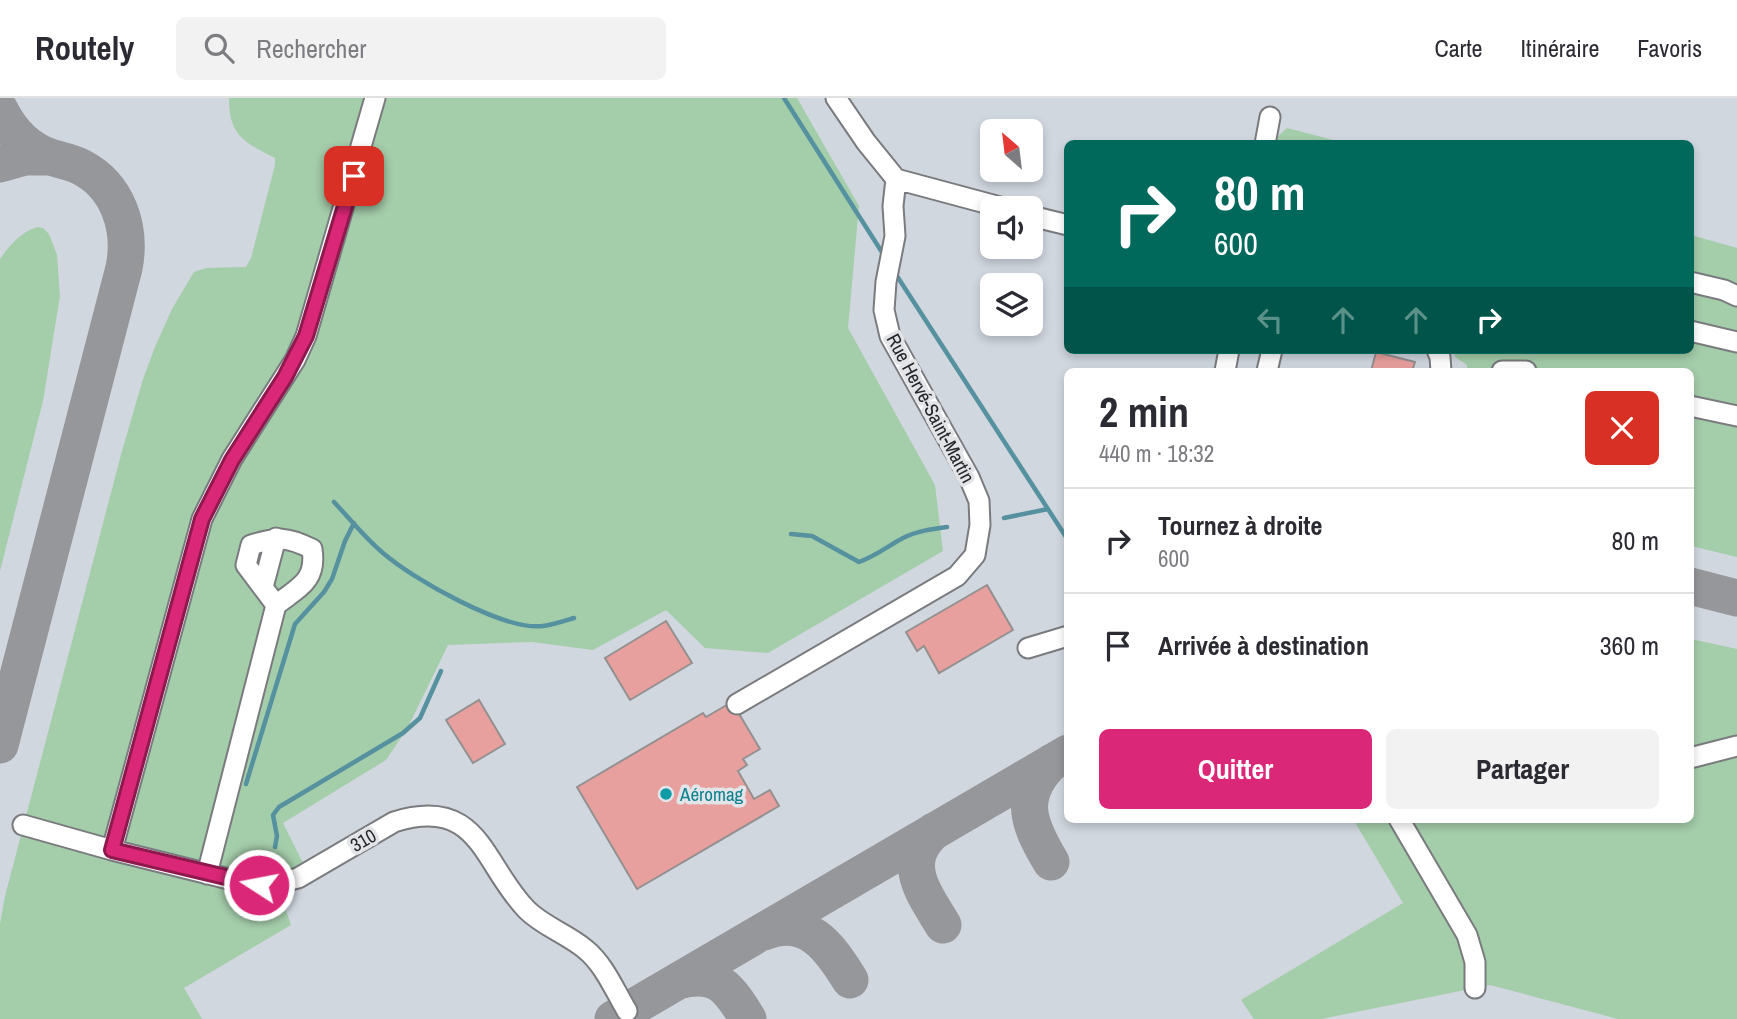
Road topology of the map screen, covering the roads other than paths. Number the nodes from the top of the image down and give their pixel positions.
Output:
1 (375, 98) edge
2 (836, 98) edge
3 (1270, 117) dead end
4 (1266, 140) edge
5 (896, 179) junction
6 (980, 202) edge
7 (1043, 219) edge
8 (1064, 224) edge
9 (1694, 283) edge
10 (1737, 296) edge
11 (1694, 332) edge
12 (1737, 342) edge
13 (1694, 407) edge
14 (1737, 416) edge
15 (276, 604) junction
16 (1064, 637) edge
17 (1028, 648) dead end
18 (737, 704) dead end
19 (1737, 746) edge
20 (1694, 757) edge
21 (1401, 823) edge
22 (23, 825) dead end
23 (112, 850) junction
24 (207, 874) junction
25 (1475, 988) dead end
26 (627, 1011) dead end

1 - 23 lane
2 - 5 lane
3 - 4 lane
5 - 6 lane
5 - 18 lane, Rue Hervé-Saint-Martin
7 - 8 lane
9 - 10 lane
11 - 12 lane
13 - 14 lane
15 - 15 lane
15 - 24 lane
16 - 17 lane
19 - 20 lane
21 - 25 lane
22 - 23 lane, 310
23 - 24 lane, 310
24 - 26 lane, 310

